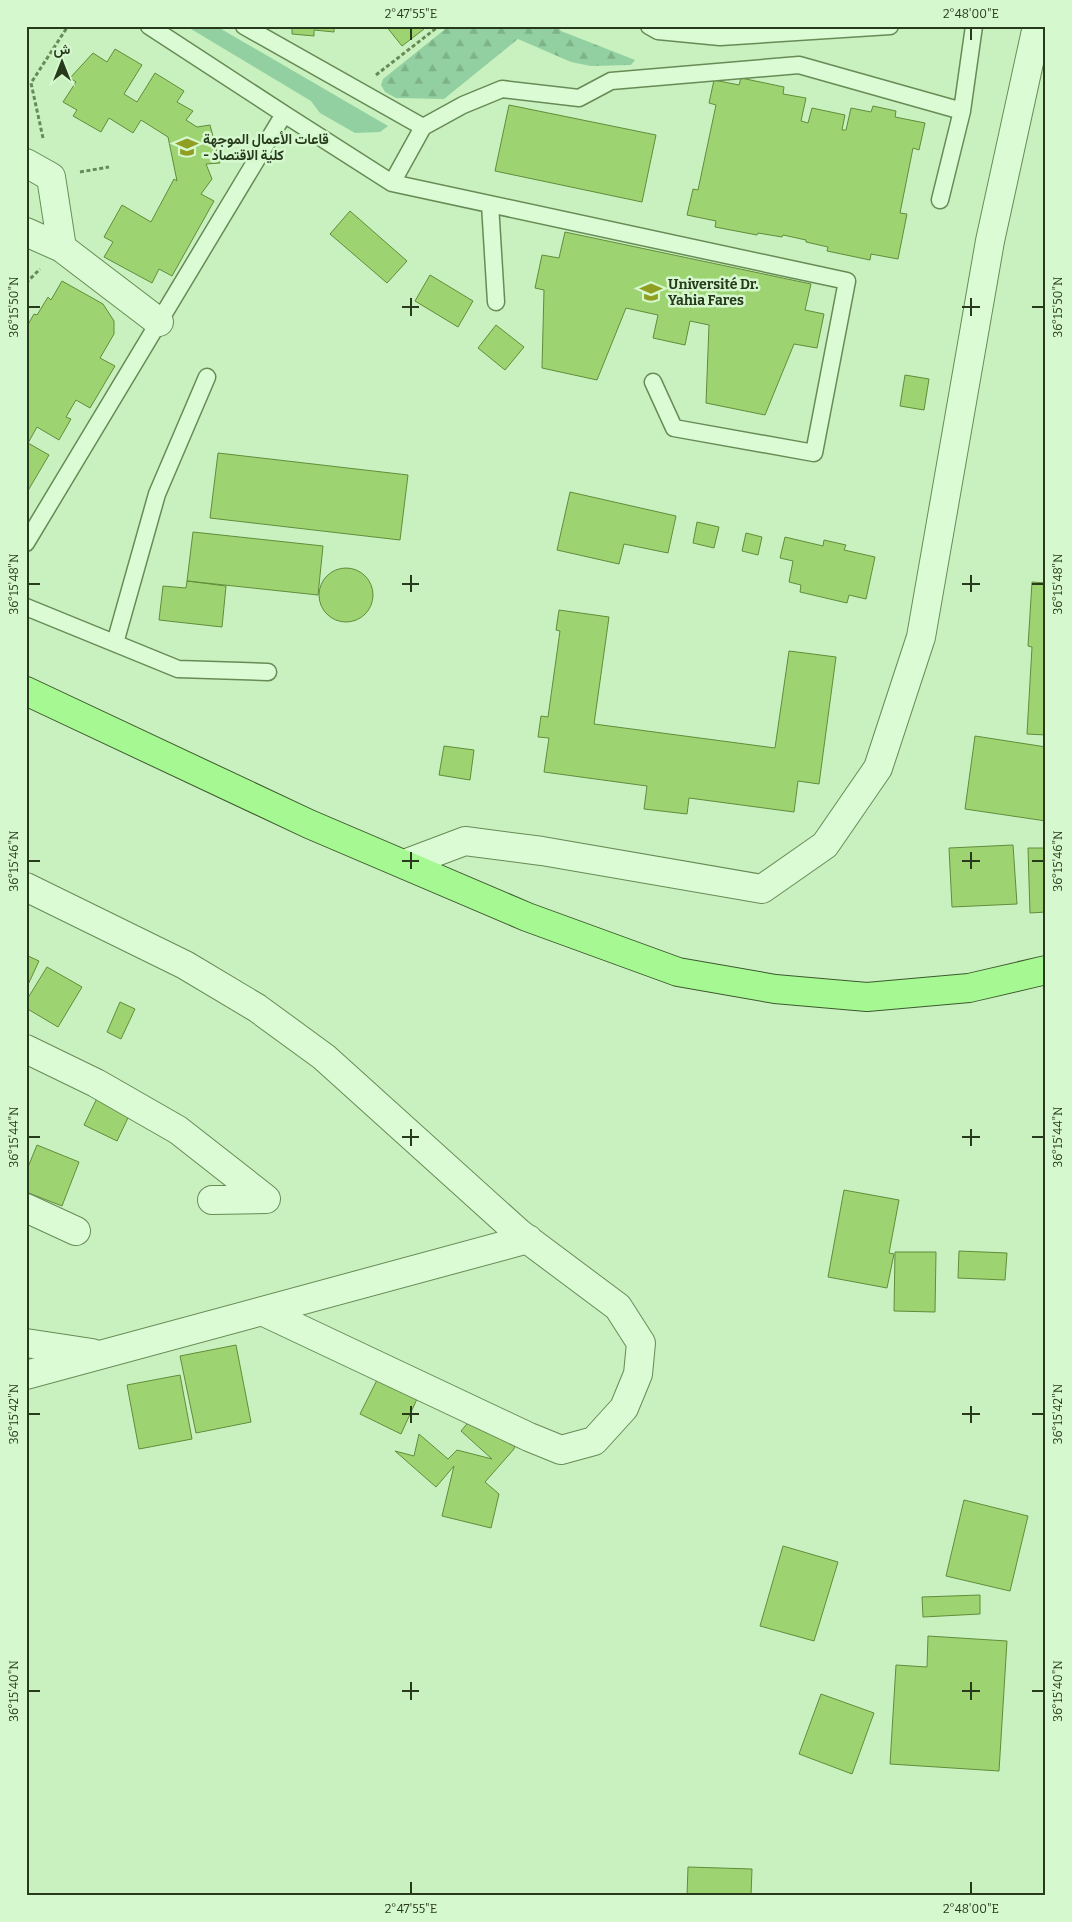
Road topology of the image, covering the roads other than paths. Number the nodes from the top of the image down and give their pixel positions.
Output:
1 (149, 26) edge
2 (244, 26) edge
3 (649, 26) edge
4 (890, 26) edge
5 (974, 26) edge
6 (1037, 26) edge
7 (962, 112) junction
8 (284, 114) junction
9 (423, 127) junction
10 (26, 163) edge
11 (392, 183) junction
12 (940, 200) dead end
13 (490, 204) junction
14 (26, 232) edge
15 (62, 248) junction
16 (496, 302) dead end
17 (160, 322) junction
18 (207, 377) dead end
19 (653, 382) dead end
20 (26, 543) edge
21 (26, 607) edge
22 (116, 643) junction
23 (268, 672) dead end
24 (26, 691) edge
25 (404, 864) junction
26 (26, 887) edge
27 (1046, 970) edge
28 (26, 1049) edge
29 (212, 1200) dead end
30 (26, 1208) edge
31 (76, 1231) dead end
32 (528, 1239) junction
33 (264, 1312) junction
34 (26, 1343) edge
35 (103, 1354) junction
36 (26, 1375) edge

1 - 8 lane
2 - 9 lane
3 - 4 lane
5 - 7 lane
6 - 25 street
7 - 9 lane
7 - 12 lane
8 - 11 lane
8 - 17 lane
9 - 11 lane
10 - 15 street
11 - 13 lane
13 - 16 lane
13 - 19 lane
14 - 15 street
15 - 17 street
17 - 20 lane
18 - 22 lane
21 - 22 lane
22 - 23 lane
24 - 25 main road
25 - 27 main road
26 - 32 street
28 - 29 street
30 - 31 street
32 - 33 street
32 - 33 street
33 - 35 street
34 - 35 street
35 - 36 street

